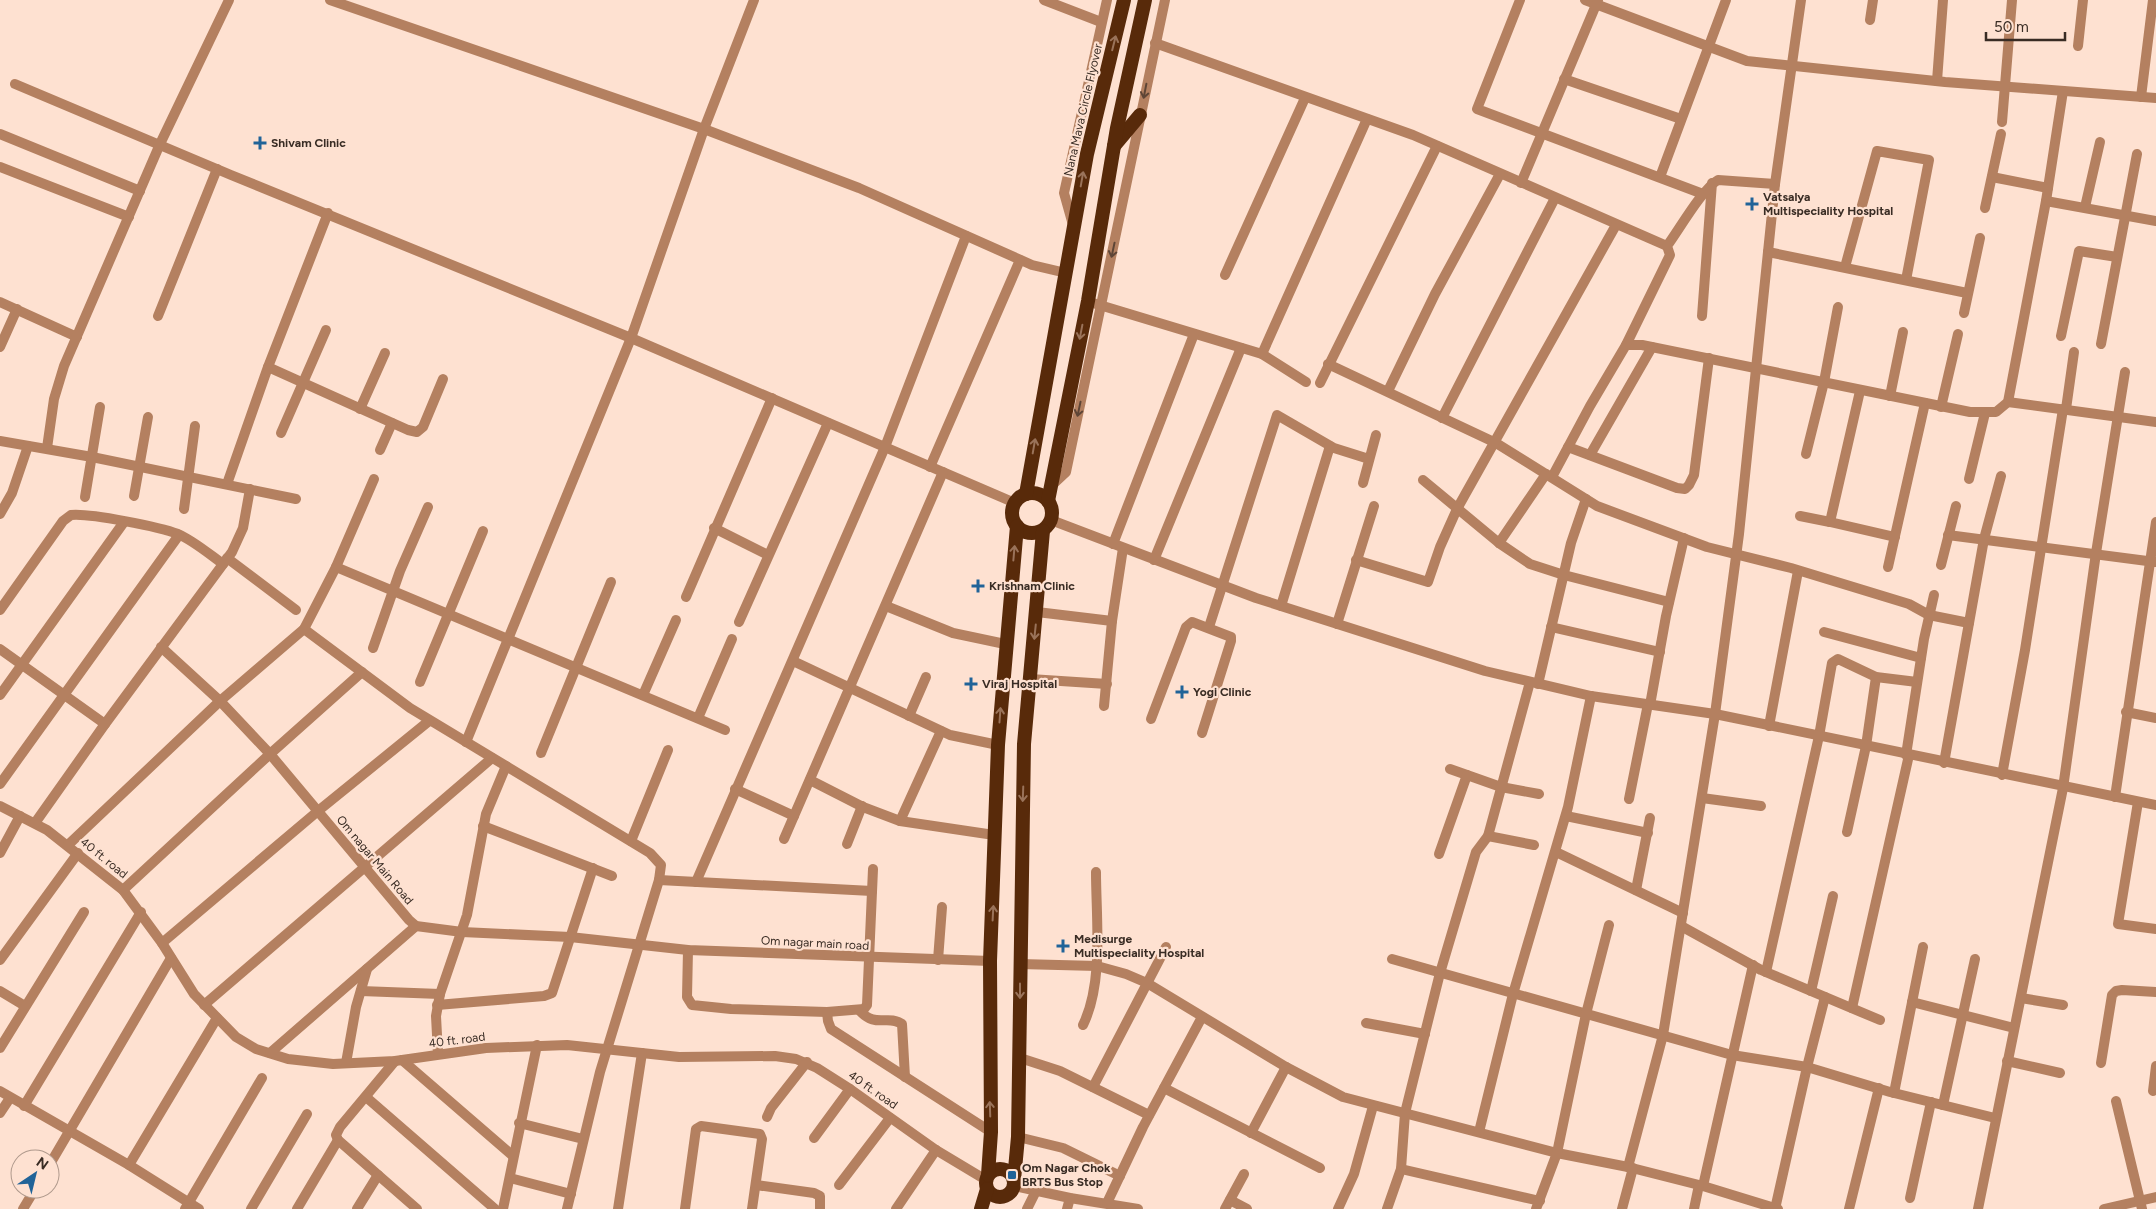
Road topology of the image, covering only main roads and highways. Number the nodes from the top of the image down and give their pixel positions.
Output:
1 (1124, 0) edge
2 (1145, 0) edge
3 (1140, 115) road end
4 (1114, 146) junction
5 (1026, 494) junction
6 (1048, 501) junction
7 (1047, 525) junction
8 (1017, 526) junction
9 (987, 1181) junction
10 (1013, 1187) junction
11 (981, 1209) edge
12 (1006, 1209) edge

5 -> 1 highway, Nana Mava Circle Flyover
2 - 4 highway
3 - 4 highway
4 -> 6 highway
5 - 6 highway
5 - 8 highway
6 - 7 highway
7 - 8 highway
7 -> 10 highway
9 -> 8 highway
9 - 10 highway
9 - 10 highway
9 - 11 highway
10 - 12 highway

